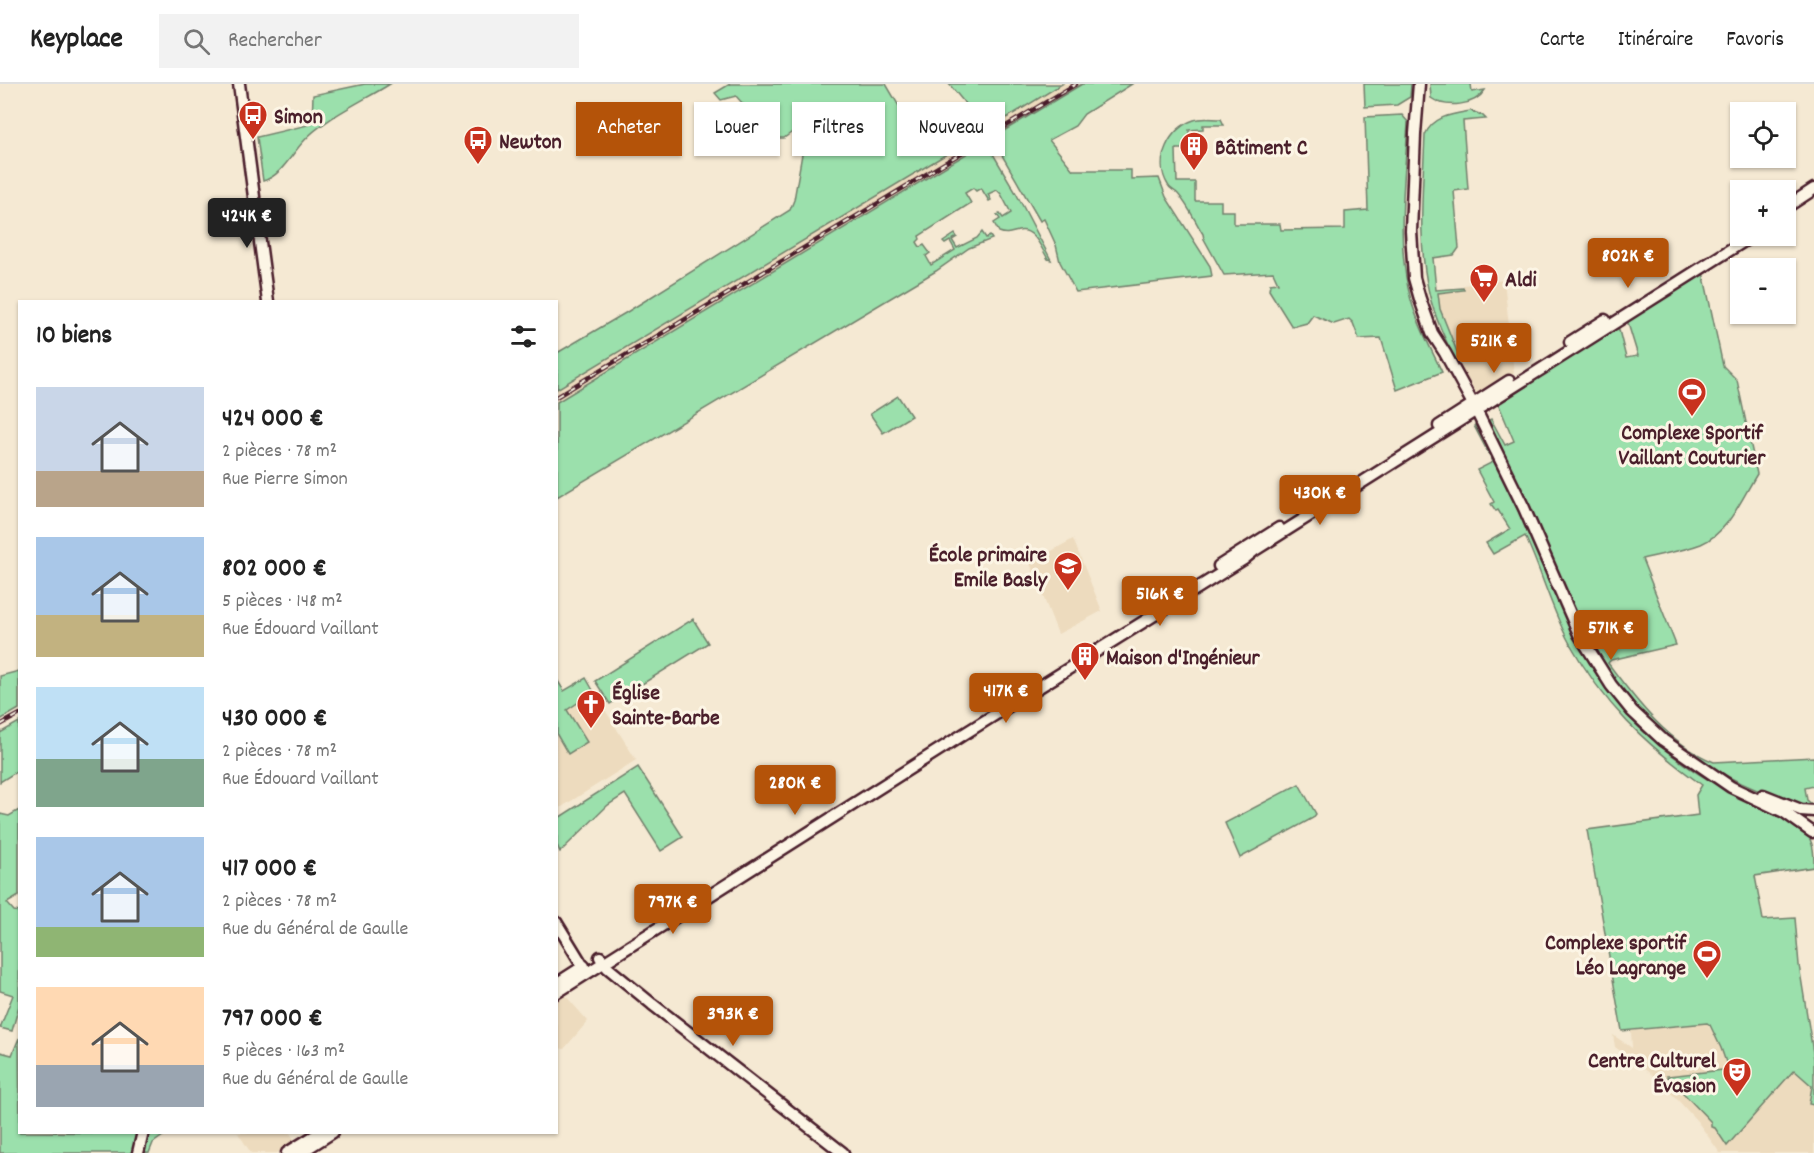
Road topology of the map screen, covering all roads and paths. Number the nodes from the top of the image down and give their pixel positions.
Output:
1 (239, 84) edge
2 (1419, 84) edge
3 (1424, 84) edge
4 (1814, 189) edge
5 (1814, 197) edge
6 (1796, 201) edge
7 (1796, 208) edge
8 (1730, 243) edge
9 (1736, 246) edge
10 (268, 300) edge
11 (1445, 353) junction
12 (1474, 407) junction
13 (1254, 547) junction
14 (1710, 774) junction
15 (1814, 811) edge
16 (1813, 830) edge
17 (558, 925) edge
18 (601, 960) junction
19 (586, 969) junction
20 (558, 983) edge
21 (558, 991) edge
22 (143, 1134) edge
23 (318, 1134) edge
24 (330, 1134) edge
25 (138, 1153) edge
26 (287, 1153) edge
27 (300, 1153) edge
28 (843, 1153) edge

1 - 10 main road
2 - 11 main road
3 - 11 main road
4 - 6 main road
5 - 7 main road
8 - 12 main road
9 - 12 main road
11 - 12 main road
12 - 13 main road
12 - 14 main road
13 - 18 main road
13 - 18 main road
14 - 15 main road
14 - 16 main road
17 - 19 main road
18 - 19 main road
18 - 28 main road
19 - 20 main road
19 - 21 main road
22 - 25 main road
23 - 26 main road
24 - 27 main road

